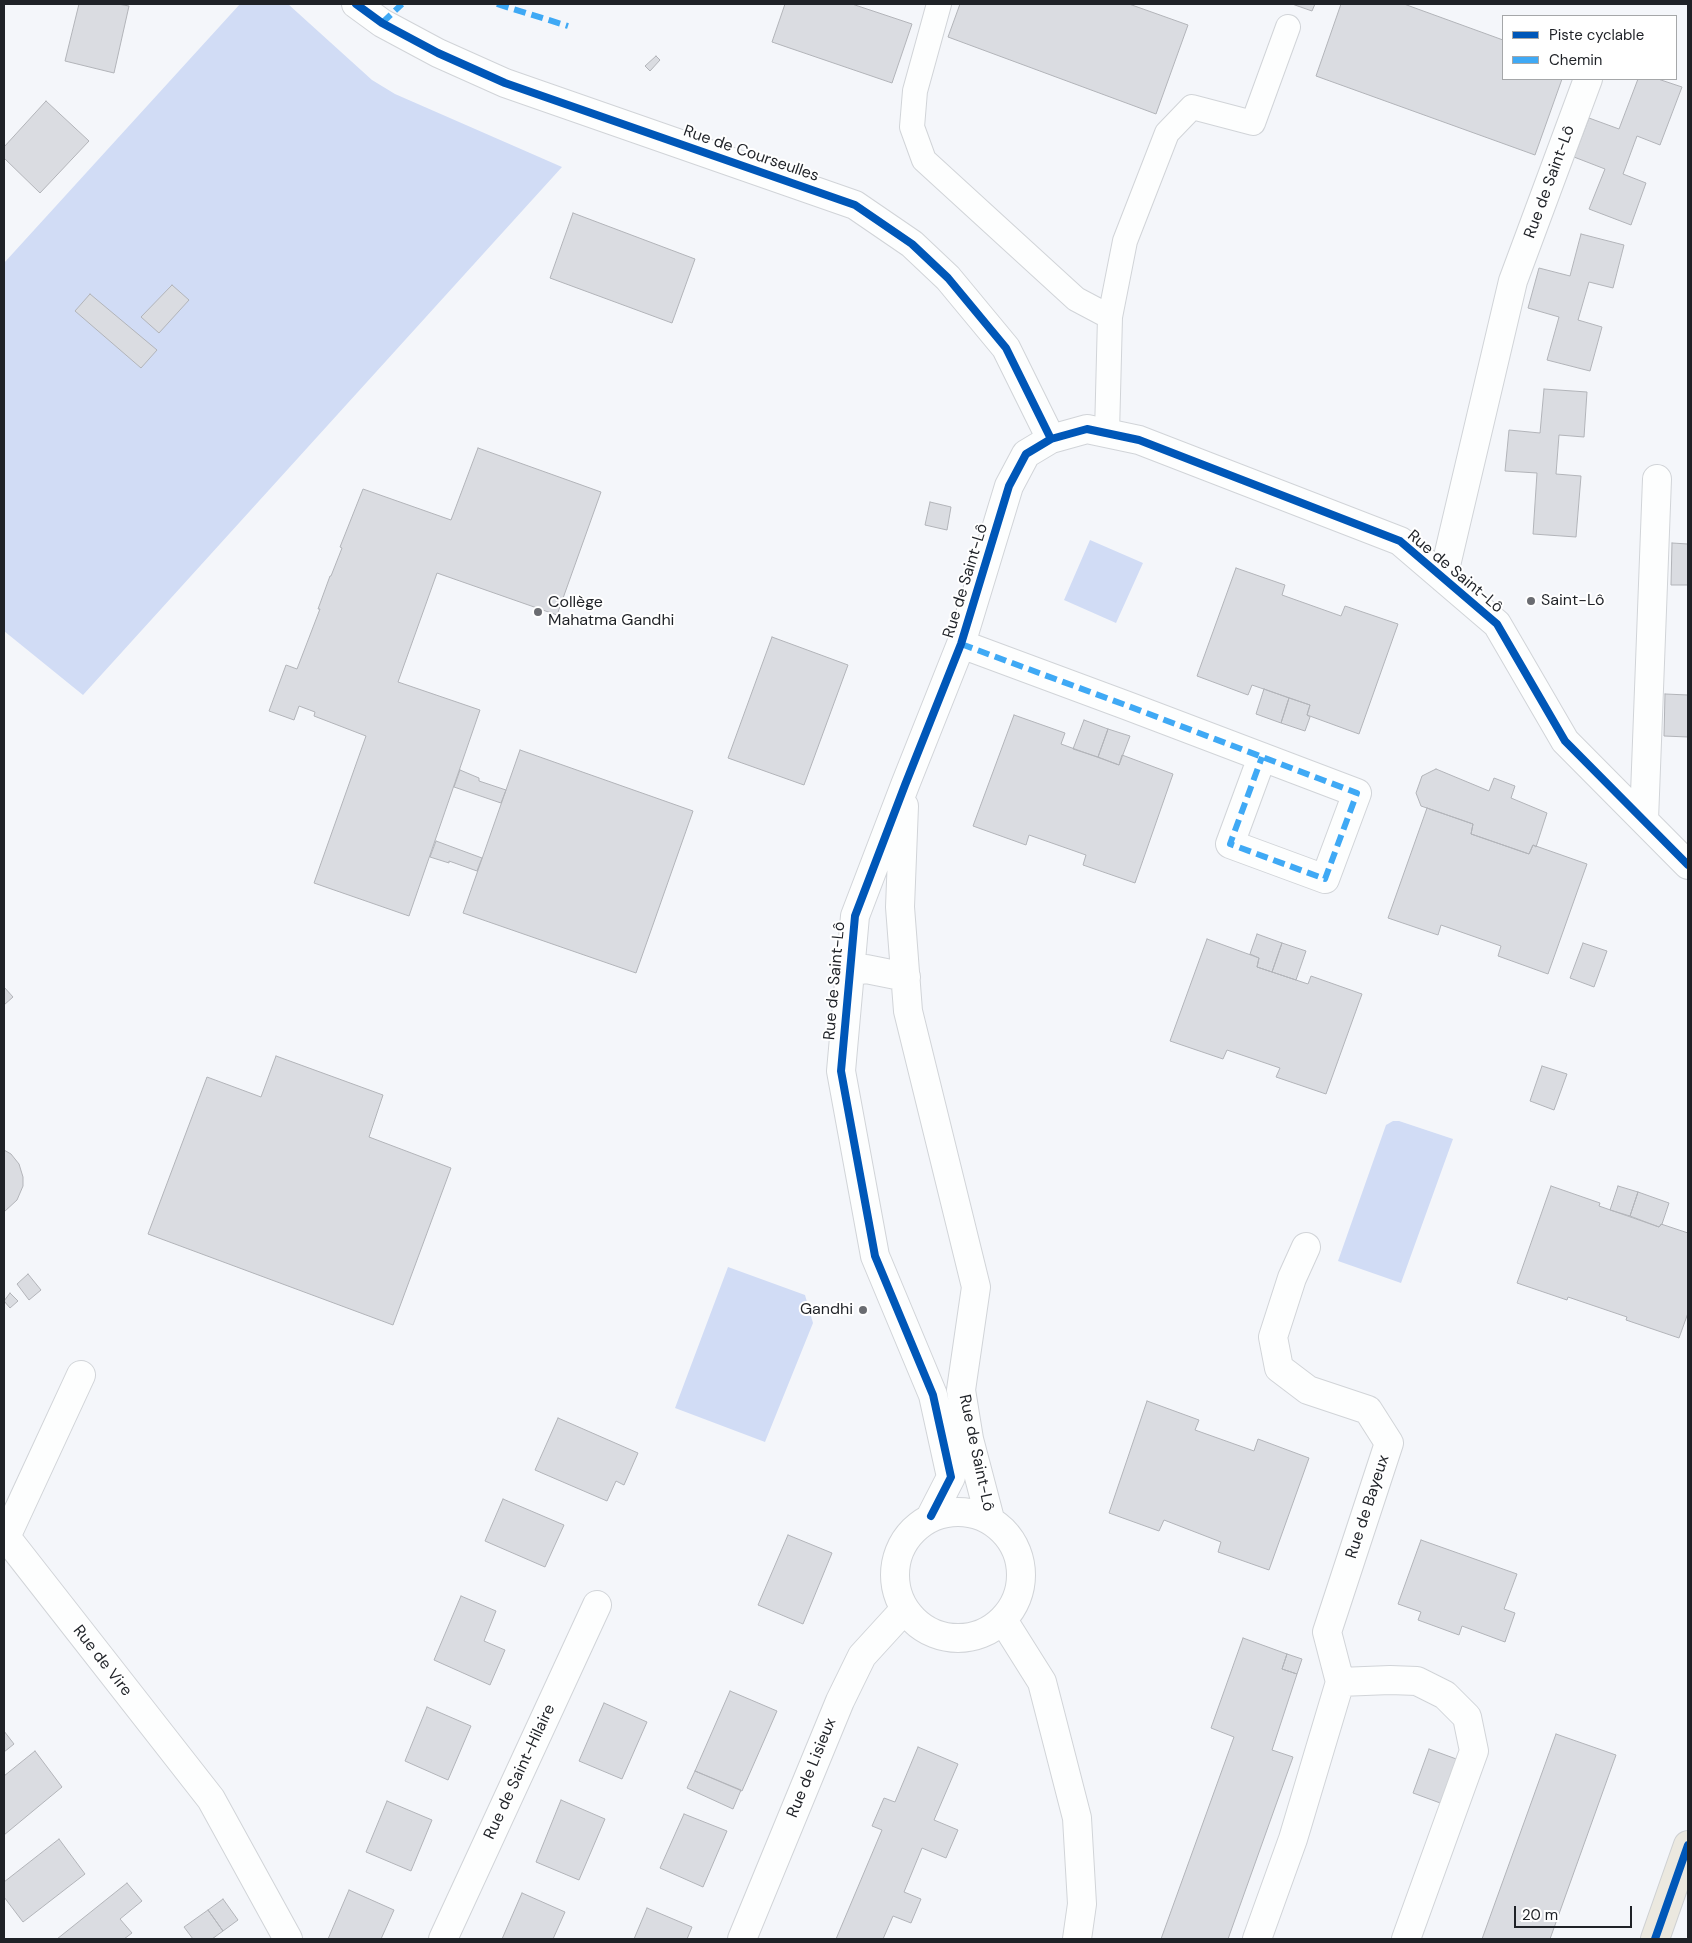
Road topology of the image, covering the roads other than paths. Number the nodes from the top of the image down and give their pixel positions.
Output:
1 (356, 4) edge
2 (939, 4) edge
3 (1288, 27) dead end
4 (1588, 80) edge
5 (1110, 317) junction
6 (1107, 434) junction
7 (1051, 439) junction
8 (1657, 479) dead end
9 (1443, 578) junction
10 (961, 644) junction
11 (1262, 757) junction
12 (905, 785) junction
13 (1644, 820) junction
14 (1688, 864) edge
15 (850, 972) junction
16 (906, 977) junction
17 (1306, 1247) dead end
18 (81, 1375) dead end
19 (931, 1516) junction
20 (990, 1520) junction
21 (597, 1605) dead end
22 (904, 1610) junction
23 (1002, 1620) junction
24 (1340, 1682) junction
25 (1688, 1845) edge
26 (288, 1939) edge
27 (443, 1939) edge
28 (742, 1939) edge
29 (1077, 1939) edge
30 (1257, 1939) edge
31 (1406, 1939) edge
32 (1655, 1939) edge

1 - 7 street, Rue de Courseulles
2 - 5 lane
3 - 5 lane
4 - 9 street, Rue de Saint-Lô
5 - 6 lane
6 - 7 street, Rue de Saint-Lô
6 - 9 street, Rue de Saint-Lô
7 - 10 street, Rue de Saint-Lô
8 - 13 street
9 - 13 street, Rue de Saint-Lô
10 - 11 street
10 - 12 street, Rue de Saint-Lô
11 - 11 street
12 - 15 street, Rue de Saint-Lô
12 - 16 street, Rue de Saint-Lô
13 - 14 street, Rue de Saint-Lô
15 - 16 street, Rue de Saint-Lô
15 - 19 street, Rue de Saint-Lô
16 - 20 street, Rue de Saint-Lô
17 - 24 street, Rue de Bayeux
18 - 26 street, Rue de Vire
19 - 20 street
19 - 22 street
20 - 23 street
21 - 27 street, Rue de Saint-Hilaire
22 - 23 street
22 - 28 street, Rue de Lisieux
23 - 29 street
24 - 30 street
24 - 31 street
25 - 32 main road

